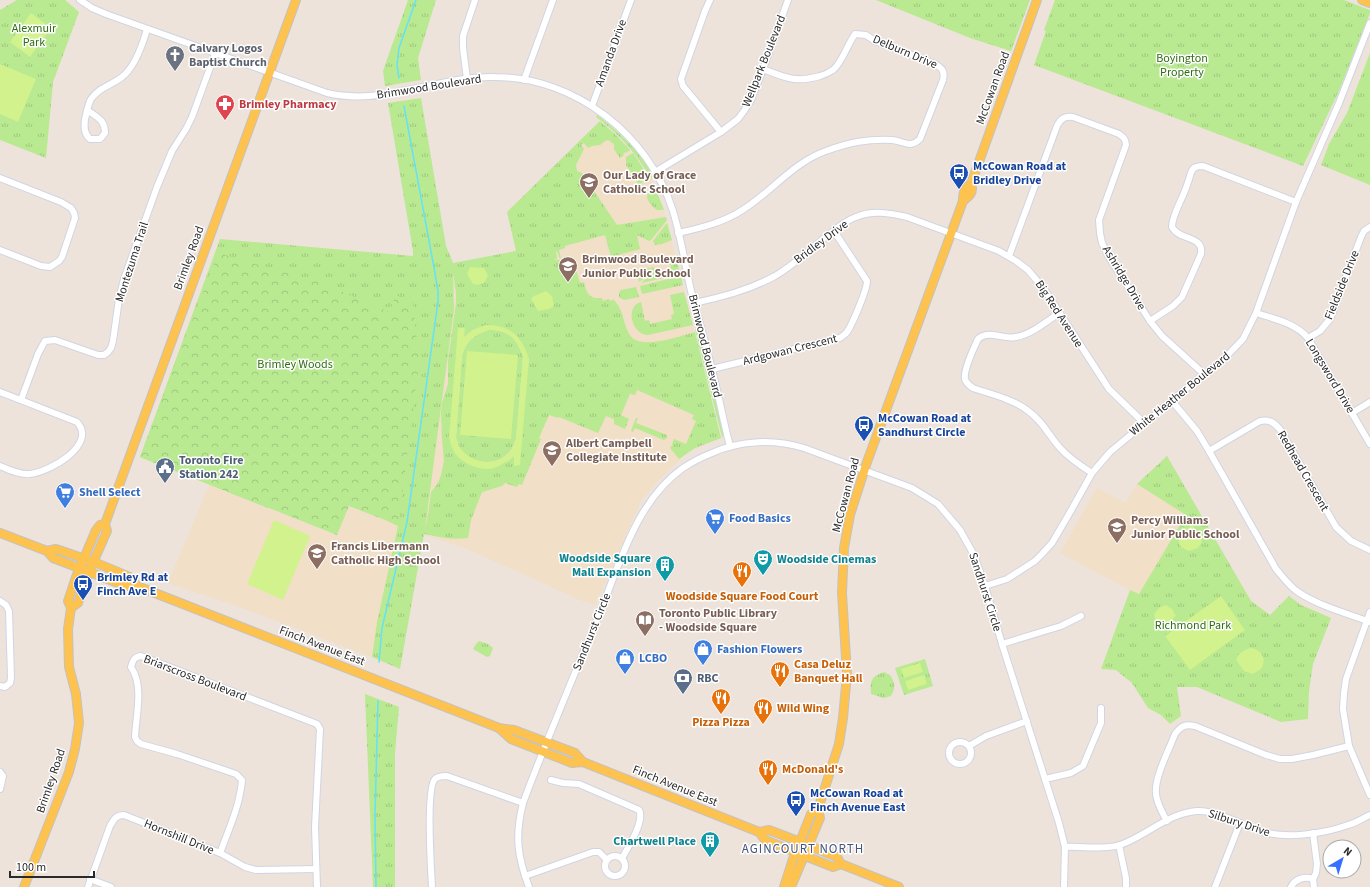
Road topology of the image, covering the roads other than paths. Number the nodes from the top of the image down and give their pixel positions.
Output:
1 (80, 0) edge
2 (296, 0) edge
3 (475, 0) edge
4 (553, 0) edge
5 (631, 0) edge
6 (710, 0) edge
7 (788, 0) edge
8 (1037, 0) edge
9 (1362, 0) edge
10 (1370, 3) edge
11 (1370, 23) edge
12 (147, 29) junction
13 (215, 54) junction
14 (763, 69) junction
15 (270, 73) junction
16 (467, 79) junction
17 (524, 80) junction
18 (592, 106) junction
19 (87, 110) junction
20 (721, 132) junction
21 (656, 172) junction
22 (0, 178) edge
23 (1296, 202) junction
24 (1370, 228) edge
25 (834, 231) junction
26 (678, 233) junction
27 (951, 234) junction
28 (0, 250) edge
29 (1009, 256) junction
30 (694, 303) junction
31 (1256, 312) junction
32 (1059, 313) junction
33 (1150, 321) junction
34 (1308, 338) junction
35 (712, 369) junction
36 (1204, 374) junction
37 (0, 392) edge
38 (21, 400) junction
39 (1172, 401) junction
40 (1370, 402) edge
41 (1352, 413) junction
42 (1144, 423) junction
43 (1370, 444) edge
44 (730, 446) junction
45 (1209, 451) junction
46 (0, 466) edge
47 (864, 470) junction
48 (1092, 473) junction
49 (105, 524) junction
50 (0, 533) edge
51 (1370, 550) edge
52 (47, 551) junction
53 (84, 558) junction
54 (94, 562) junction
55 (80, 569) junction
56 (89, 572) junction
57 (137, 586) junction
58 (985, 586) junction
59 (0, 601) edge
60 (71, 608) junction
61 (1370, 612) edge
62 (1081, 616) dead end
63 (1368, 622) edge
64 (1002, 644) junction
65 (0, 686) edge
66 (1101, 708) dead end
67 (1027, 721) junction
68 (499, 728) junction
69 (547, 742) junction
70 (968, 746) dead end
71 (1349, 746) junction
72 (543, 751) junction
73 (583, 762) junction
74 (0, 772) edge
75 (1045, 779) junction
76 (551, 780) dead end
77 (0, 789) edge
78 (1370, 794) edge
79 (523, 803) junction
80 (818, 809) junction
81 (1370, 815) edge
82 (1167, 821) junction
83 (1240, 823) junction
84 (759, 832) junction
85 (1313, 833) junction
86 (800, 842) junction
87 (808, 845) junction
88 (1119, 845) junction
89 (1065, 847) junction
90 (796, 852) junction
91 (220, 853) junction
92 (804, 856) junction
93 (622, 858) junction
94 (607, 860) junction
95 (841, 864) junction
96 (316, 869) junction
97 (525, 876) junction
98 (1313, 879) junction
99 (90, 880) junction
100 (24, 887) edge
101 (88, 887) edge
102 (111, 887) edge
103 (317, 887) edge
104 (432, 887) edge
105 (529, 887) edge
106 (784, 887) edge
107 (791, 887) edge
108 (899, 887) edge
109 (1064, 887) edge
110 (1126, 887) edge
111 (1215, 887) edge
112 (1291, 887) edge
113 (1314, 887) edge

1 - 12 street, Brimwood Boulevard
2 - 15 main road, Brimley Road
3 - 16 street
4 - 17 street
5 - 18 street, Amanda Drive
6 - 20 street
7 - 14 street, Wellpark Boulevard
8 - 27 main road, McCowan Road
9 - 10 main road
11 - 23 street, White Heather Boulevard
12 - 13 street, Brimwood Boulevard
12 - 19 street
13 - 15 street, Brimwood Boulevard
13 - 38 street, Montezuma Trail
14 - 20 street, Wellpark Boulevard
14 - 26 street, Delburn Drive
15 - 16 street, Brimwood Boulevard
15 - 49 main road, Brimley Road
16 - 17 street, Brimwood Boulevard
17 - 18 street, Brimwood Boulevard
18 - 21 street, Brimwood Boulevard
19 - 19 street
20 - 21 street, Wellpark Boulevard
21 - 26 street, Brimwood Boulevard
22 - 28 street
23 - 31 street, White Heather Boulevard
23 - 33 street
24 - 34 street, Fieldside Drive
25 - 27 street, Bridley Drive
25 - 30 street, Bridley Drive
25 - 35 street, Ardgowan Crescent
26 - 30 street, Brimwood Boulevard
27 - 29 street, Big Red Avenue
27 - 47 main road, McCowan Road
29 - 32 street, Big Red Avenue
29 - 33 street, Ashridge Drive
30 - 35 street, Brimwood Boulevard
31 - 34 street, Longsword Drive
31 - 36 street, White Heather Boulevard
32 - 42 street, Big Red Avenue
32 - 48 street
33 - 36 street, Ashridge Drive
34 - 41 street, Longsword Drive
35 - 44 street, Brimwood Boulevard
36 - 39 street, White Heather Boulevard
37 - 38 street
38 - 46 street
39 - 42 street, White Heather Boulevard
39 - 45 street
40 - 41 street
41 - 43 street, Longsword Drive
42 - 48 street, White Heather Boulevard
44 - 47 street, Sandhurst Circle
44 - 69 street, Sandhurst Circle
45 - 51 street, Redhead Crescent
45 - 63 street
47 - 58 street, Sandhurst Circle
47 - 80 main road, McCowan Road
48 - 58 street, White Heather Boulevard
49 - 53 main road, Brimley Road
49 - 54 main road, Brimley Road
50 - 52 main road, Finch Avenue East
52 - 53 main road, Finch Avenue East
52 - 55 main road, Finch Avenue East
53 - 54 main road, Finch Avenue East
53 - 55 main road, Brimley Road
54 - 56 main road, Brimley Road
54 - 57 main road, Finch Avenue East
55 - 56 main road, Finch Avenue East
55 - 60 main road, Brimley Road
56 - 57 main road, Finch Avenue East
56 - 60 main road, Brimley Road
57 - 68 main road, Finch Avenue East
58 - 64 street, Sandhurst Circle
59 - 65 street
60 - 100 main road, Brimley Road
61 - 63 street
62 - 64 street
63 - 71 street
64 - 67 street, Sandhurst Circle
66 - 75 street
67 - 70 street
67 - 75 street, Sandhurst Circle
68 - 69 main road, Finch Avenue East
68 - 72 main road, Finch Avenue East
69 - 72 street, Sandhurst Circle
69 - 73 main road, Finch Avenue East
71 - 78 street
71 - 82 street
72 - 73 main road, Finch Avenue East
72 - 79 street, Sandhurst Circle
73 - 84 main road, Finch Avenue East
74 - 77 street
75 - 89 street, Sandhurst Circle
76 - 93 street
79 - 97 street, Sandhurst Circle
79 - 104 street
80 - 86 main road, McCowan Road
80 - 87 main road, McCowan Road
81 - 85 street, Silbury Drive
82 - 83 street, Silbury Drive
82 - 88 street, Silbury Drive
83 - 85 street, Silbury Drive
83 - 111 street
84 - 86 main road, Finch Avenue East
84 - 90 main road, Finch Avenue East
85 - 98 street
86 - 87 main road, Finch Avenue East
86 - 90 main road, McCowan Road
87 - 92 main road, McCowan Road
87 - 95 main road, Finch Avenue East
88 - 89 street, Silbury Drive
88 - 110 street
89 - 109 street, Sandhurst Circle
90 - 92 main road, Finch Avenue East
90 - 106 main road, McCowan Road
91 - 96 street, Hornshill Drive
91 - 96 street, Briarscross Boulevard
91 - 99 street, Hornshill Drive
92 - 95 main road, Finch Avenue East
92 - 107 main road, McCowan Road
93 - 94 street
93 - 94 street
94 - 97 street
95 - 108 main road, Finch Avenue East
96 - 103 street, Briarscross Boulevard
97 - 105 street, Sandhurst Circle
98 - 112 street
98 - 113 street
99 - 101 street, Hornshill Drive
99 - 102 street

